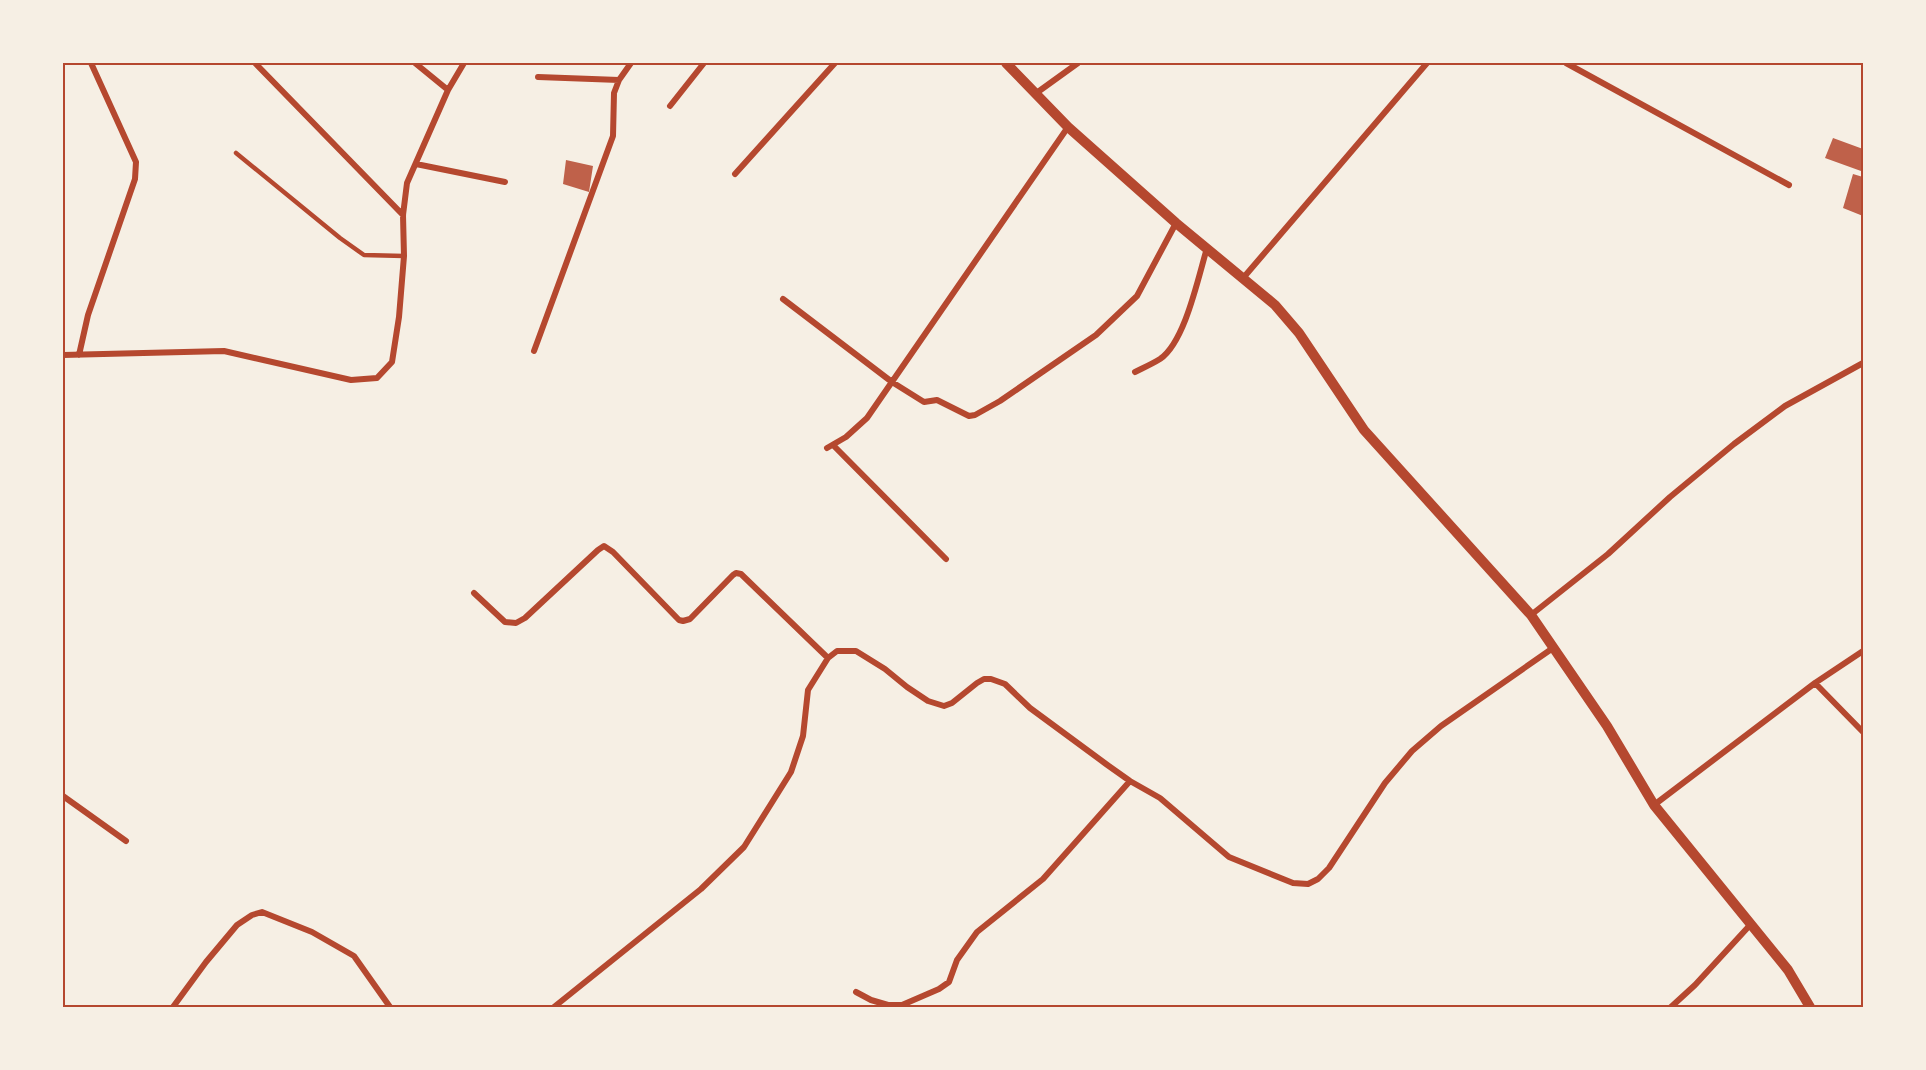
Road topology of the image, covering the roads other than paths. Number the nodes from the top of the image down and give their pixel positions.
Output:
1 (92, 63) edge
2 (255, 63) edge
3 (415, 63) edge
4 (464, 63) edge
5 (631, 63) edge
6 (704, 63) edge
7 (835, 63) edge
8 (1006, 63) edge
9 (1078, 63) edge
10 (1427, 63) edge
11 (1566, 63) edge
12 (538, 76) dead end
13 (618, 80) junction
14 (448, 90) junction
15 (1035, 94) junction
16 (670, 106) dead end
17 (1068, 127) junction
18 (236, 153) dead end
19 (416, 164) junction
20 (735, 174) dead end
21 (505, 182) dead end
22 (1789, 185) dead end
23 (403, 215) junction
24 (1176, 223) junction
25 (1207, 248) junction
26 (404, 256) junction
27 (1244, 277) junction
28 (783, 299) dead end
29 (534, 351) dead end
30 (63, 355) edge
31 (79, 355) junction
32 (1863, 363) edge
33 (1135, 372) dead end
34 (892, 382) junction
35 (946, 559) dead end
36 (474, 593) dead end
37 (1531, 615) junction
38 (1553, 648) junction
39 (1863, 651) edge
40 (828, 657) junction
41 (1815, 683) junction
42 (1863, 732) edge
43 (1130, 781) junction
44 (63, 796) edge
45 (1654, 805) junction
46 (126, 841) dead end
47 (1750, 924) junction
48 (856, 992) dead end
49 (173, 1007) edge
50 (390, 1007) edge
51 (554, 1007) edge
52 (1671, 1007) edge
53 (1810, 1007) edge

1 - 31 street
2 - 23 street
3 - 14 street
4 - 14 street
5 - 13 street
6 - 16 street
7 - 20 street
8 - 15 street
9 - 15 street
10 - 27 street
11 - 22 street
12 - 13 street
13 - 29 street
14 - 19 street
15 - 17 street
17 - 24 street
17 - 34 street
18 - 26 lane
19 - 21 street
19 - 23 street
23 - 26 street
24 - 25 street
24 - 34 street
25 - 27 street
25 - 33 street
26 - 31 street
27 - 37 street
28 - 34 street
30 - 31 street
32 - 37 street
34 - 35 street
36 - 40 street
37 - 38 street
38 - 43 street
38 - 45 street
39 - 41 street
40 - 43 street
40 - 51 street
41 - 42 street
41 - 45 street
43 - 48 street
44 - 46 street
45 - 47 street
47 - 52 street
47 - 53 street
49 - 50 street

